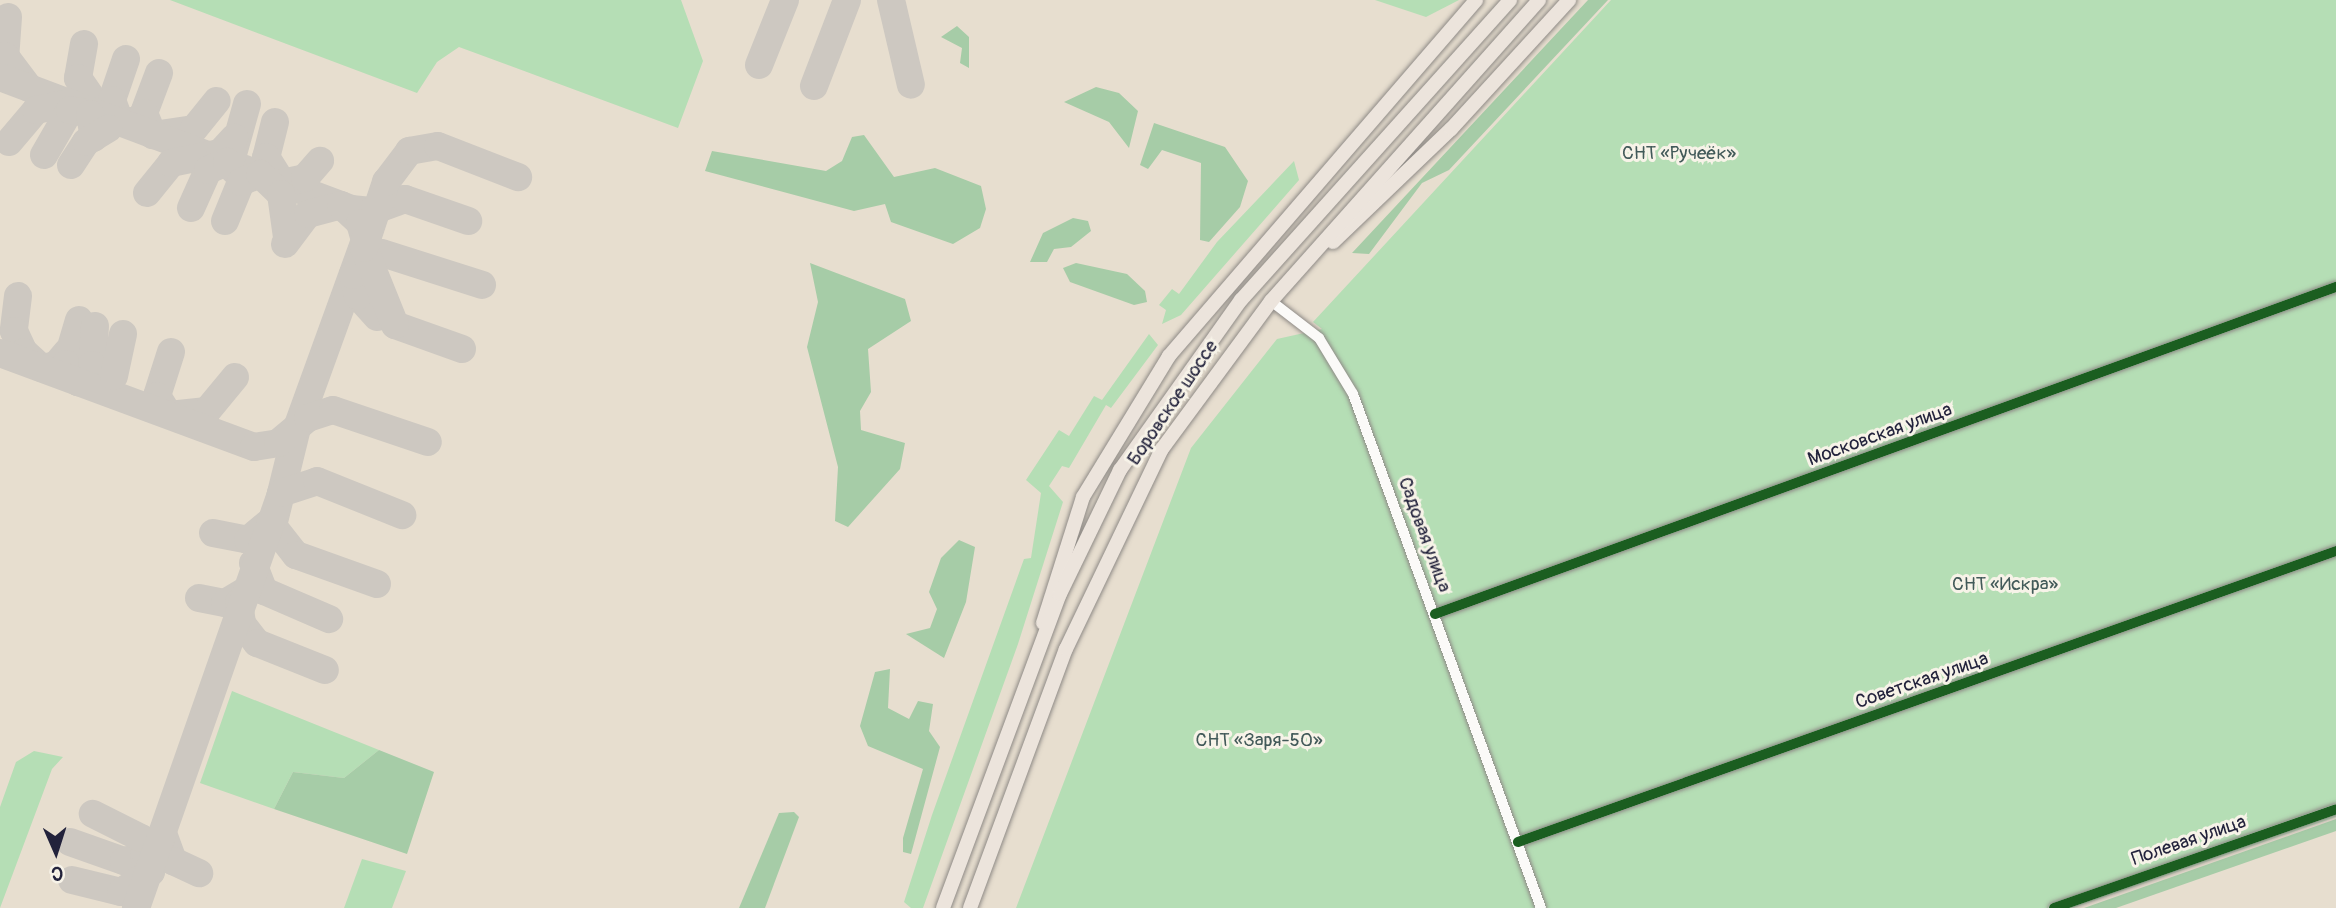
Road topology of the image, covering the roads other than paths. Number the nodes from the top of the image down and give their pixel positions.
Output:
1 (1476, 0) edge
2 (1510, 0) edge
3 (1539, 0) edge
4 (1569, 0) edge
5 (1305, 263) junction
6 (2336, 287) edge
7 (1271, 301) junction
8 (2336, 551) edge
9 (1435, 614) junction
10 (1041, 642) junction
11 (2336, 809) edge
12 (1518, 842) junction
13 (943, 908) edge
14 (970, 908) edge
15 (1541, 908) edge
16 (2053, 908) edge

1 - 10 main road
2 - 10 main road, Боровское шоссе
3 - 5 main road, Боровское шоссе
4 - 5 main road
5 - 7 main road, Боровское шоссе
6 - 9 street, Московская улица
7 - 9 street, Садовая улица
7 - 14 main road, Боровское шоссе
8 - 12 street, Советская улица
9 - 12 street, Садовая улица
10 - 13 main road, Боровское шоссе
11 - 16 street, Полевая улица
12 - 15 street, Садовая улица

